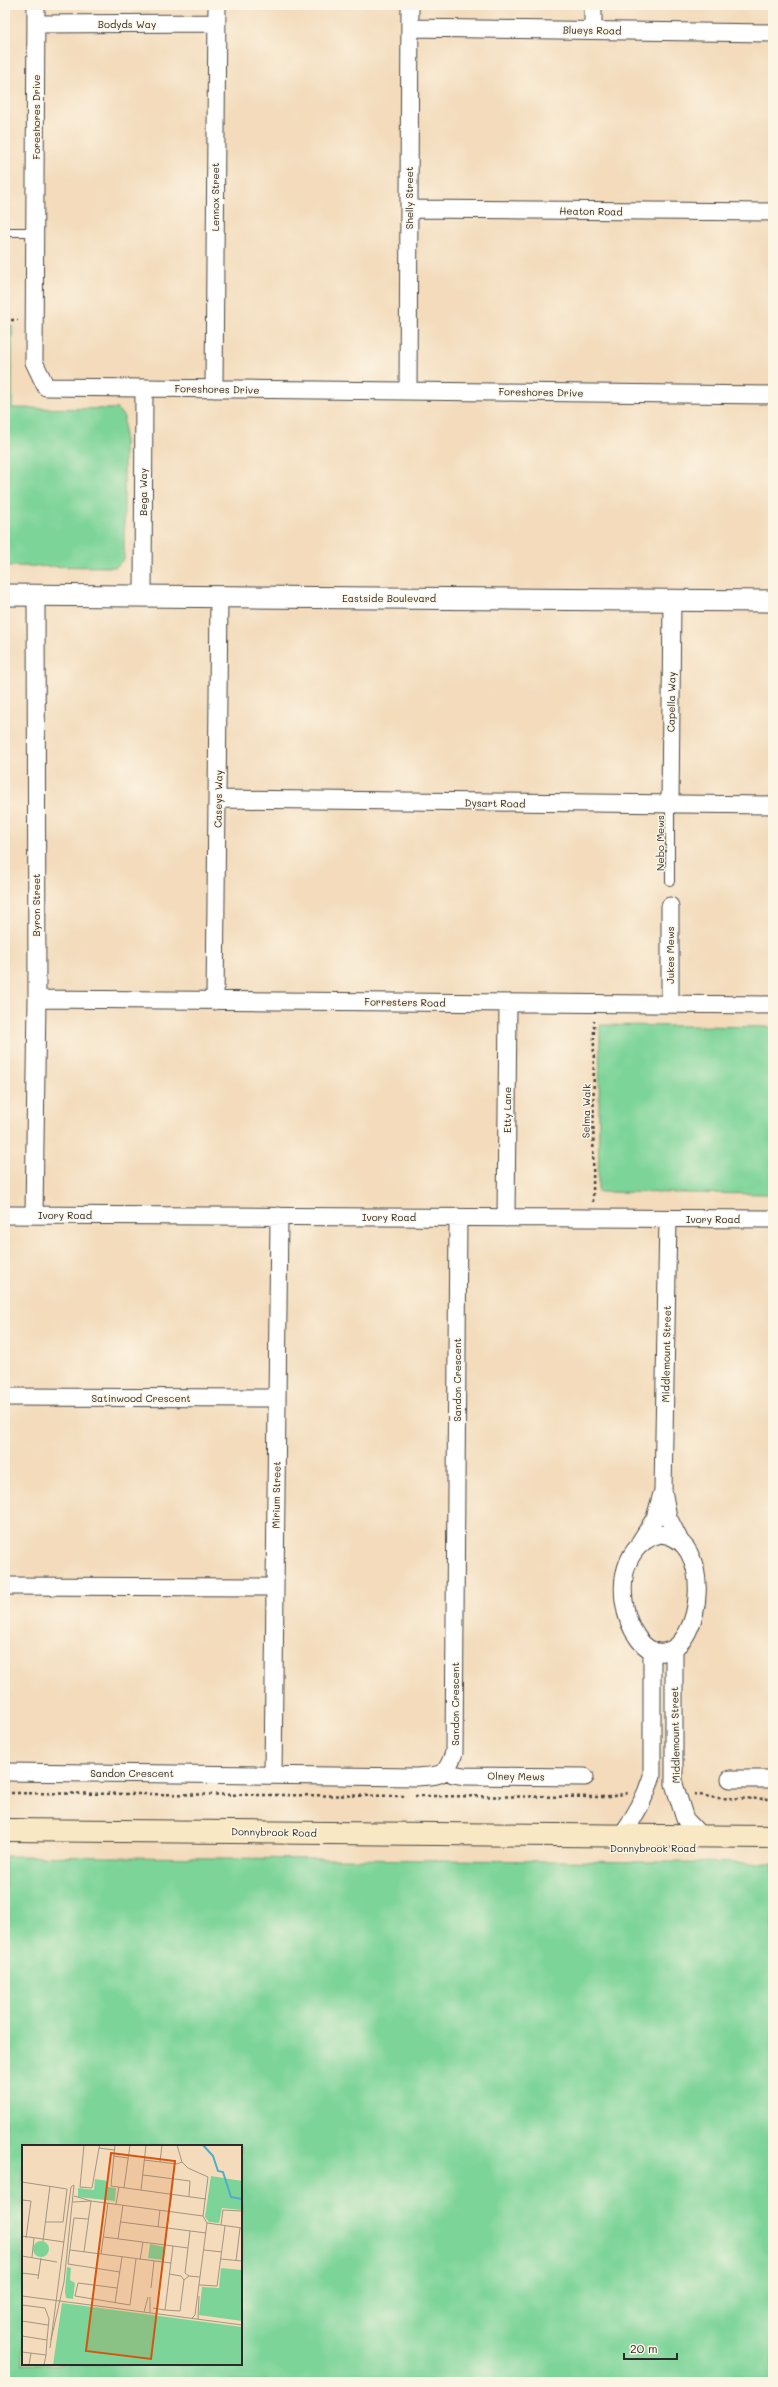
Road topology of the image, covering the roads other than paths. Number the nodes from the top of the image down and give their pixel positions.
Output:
1 (36, 5) edge
2 (217, 5) edge
3 (410, 5) edge
4 (593, 5) edge
5 (36, 24) junction
6 (217, 24) junction
7 (410, 28) junction
8 (593, 30) junction
9 (773, 33) edge
10 (409, 209) junction
11 (773, 212) edge
12 (5, 232) edge
13 (35, 232) junction
14 (144, 388) junction
15 (214, 389) junction
16 (408, 391) junction
17 (773, 395) edge
18 (5, 595) edge
19 (36, 595) junction
20 (143, 596) junction
21 (219, 597) junction
22 (672, 600) junction
23 (773, 602) edge
24 (218, 799) junction
25 (670, 805) junction
26 (773, 806) edge
27 (670, 881) dead end
28 (670, 906) dead end
29 (37, 999) junction
30 (215, 1000) junction
31 (508, 1003) junction
32 (670, 1004) junction
33 (773, 1005) edge
34 (5, 1215) edge
35 (34, 1215) junction
36 (279, 1216) junction
37 (458, 1217) junction
38 (506, 1218) junction
39 (668, 1219) junction
40 (773, 1219) edge
41 (5, 1397) edge
42 (277, 1398) junction
43 (663, 1490) junction
44 (679, 1539) junction
45 (640, 1542) junction
46 (5, 1586) edge
47 (275, 1587) junction
48 (674, 1649) junction
49 (652, 1650) junction
50 (448, 1770) junction
51 (5, 1772) edge
52 (273, 1774) junction
53 (585, 1777) dead end
54 (730, 1779) dead end
55 (773, 1779) edge
56 (5, 1830) edge
57 (544, 1835) junction
58 (621, 1836) junction
59 (702, 1837) junction
60 (768, 1837) edge

1 - 5 street, Foreshores Drive
2 - 6 street, Lennox Street
3 - 7 street, Shelly Street
4 - 8 street
5 - 6 street, Bodyds Way
5 - 13 street, Foreshores Drive
6 - 15 street, Lennox Street
7 - 8 street, Blueys Road
7 - 10 street, Shelly Street
8 - 9 street, Blueys Road
10 - 11 street, Heaton Road
10 - 16 street, Shelly Street
12 - 13 lane
13 - 14 street, Foreshores Drive
14 - 15 street, Foreshores Drive
14 - 20 street, Bega Way
15 - 16 street, Foreshores Drive
16 - 17 street, Foreshores Drive
18 - 19 street, Eastside Boulevard
19 - 20 street, Eastside Boulevard
19 - 29 street, Byron Street
20 - 21 street, Eastside Boulevard
21 - 22 street, Eastside Boulevard
21 - 24 street, Caseys Way
22 - 23 street, Eastside Boulevard
22 - 25 street, Capella Way
24 - 25 street, Dysart Road
24 - 30 street, Caseys Way
25 - 26 street, Dysart Road
25 - 27 lane, Nebo Mews
28 - 32 street, Jukes Mews
29 - 30 street, Forresters Road
29 - 35 street, Byron Street
30 - 31 street, Forresters Road
31 - 32 street, Forresters Road
31 - 38 street, Etty Lane
32 - 33 street, Forresters Road
34 - 35 street, Ivory Road
35 - 36 street, Ivory Road
36 - 37 street, Ivory Road
36 - 42 street, Mirium Street
37 - 38 street, Ivory Road
37 - 50 street, Sandon Crescent
38 - 39 street, Ivory Road
39 - 40 street, Ivory Road
39 - 43 street, Middlemount Street
41 - 42 street, Satinwood Crescent
42 - 47 street, Mirium Street
43 - 44 street, Middlemount Street
43 - 45 street, Middlemount Street
44 - 45 street
44 - 48 street
45 - 49 street
46 - 47 street
47 - 52 street, Mirium Street
48 - 49 street
48 - 59 street, Middlemount Street
49 - 58 street
50 - 52 street, Sandon Crescent
50 - 53 street, Olney Mews
51 - 52 street, Sandon Crescent
54 - 55 street
56 - 57 main road, Donnybrook Road
57 - 58 main road, Donnybrook Road
57 - 60 main road, Donnybrook Road
58 - 59 main road, Donnybrook Road
59 - 60 main road, Donnybrook Road

